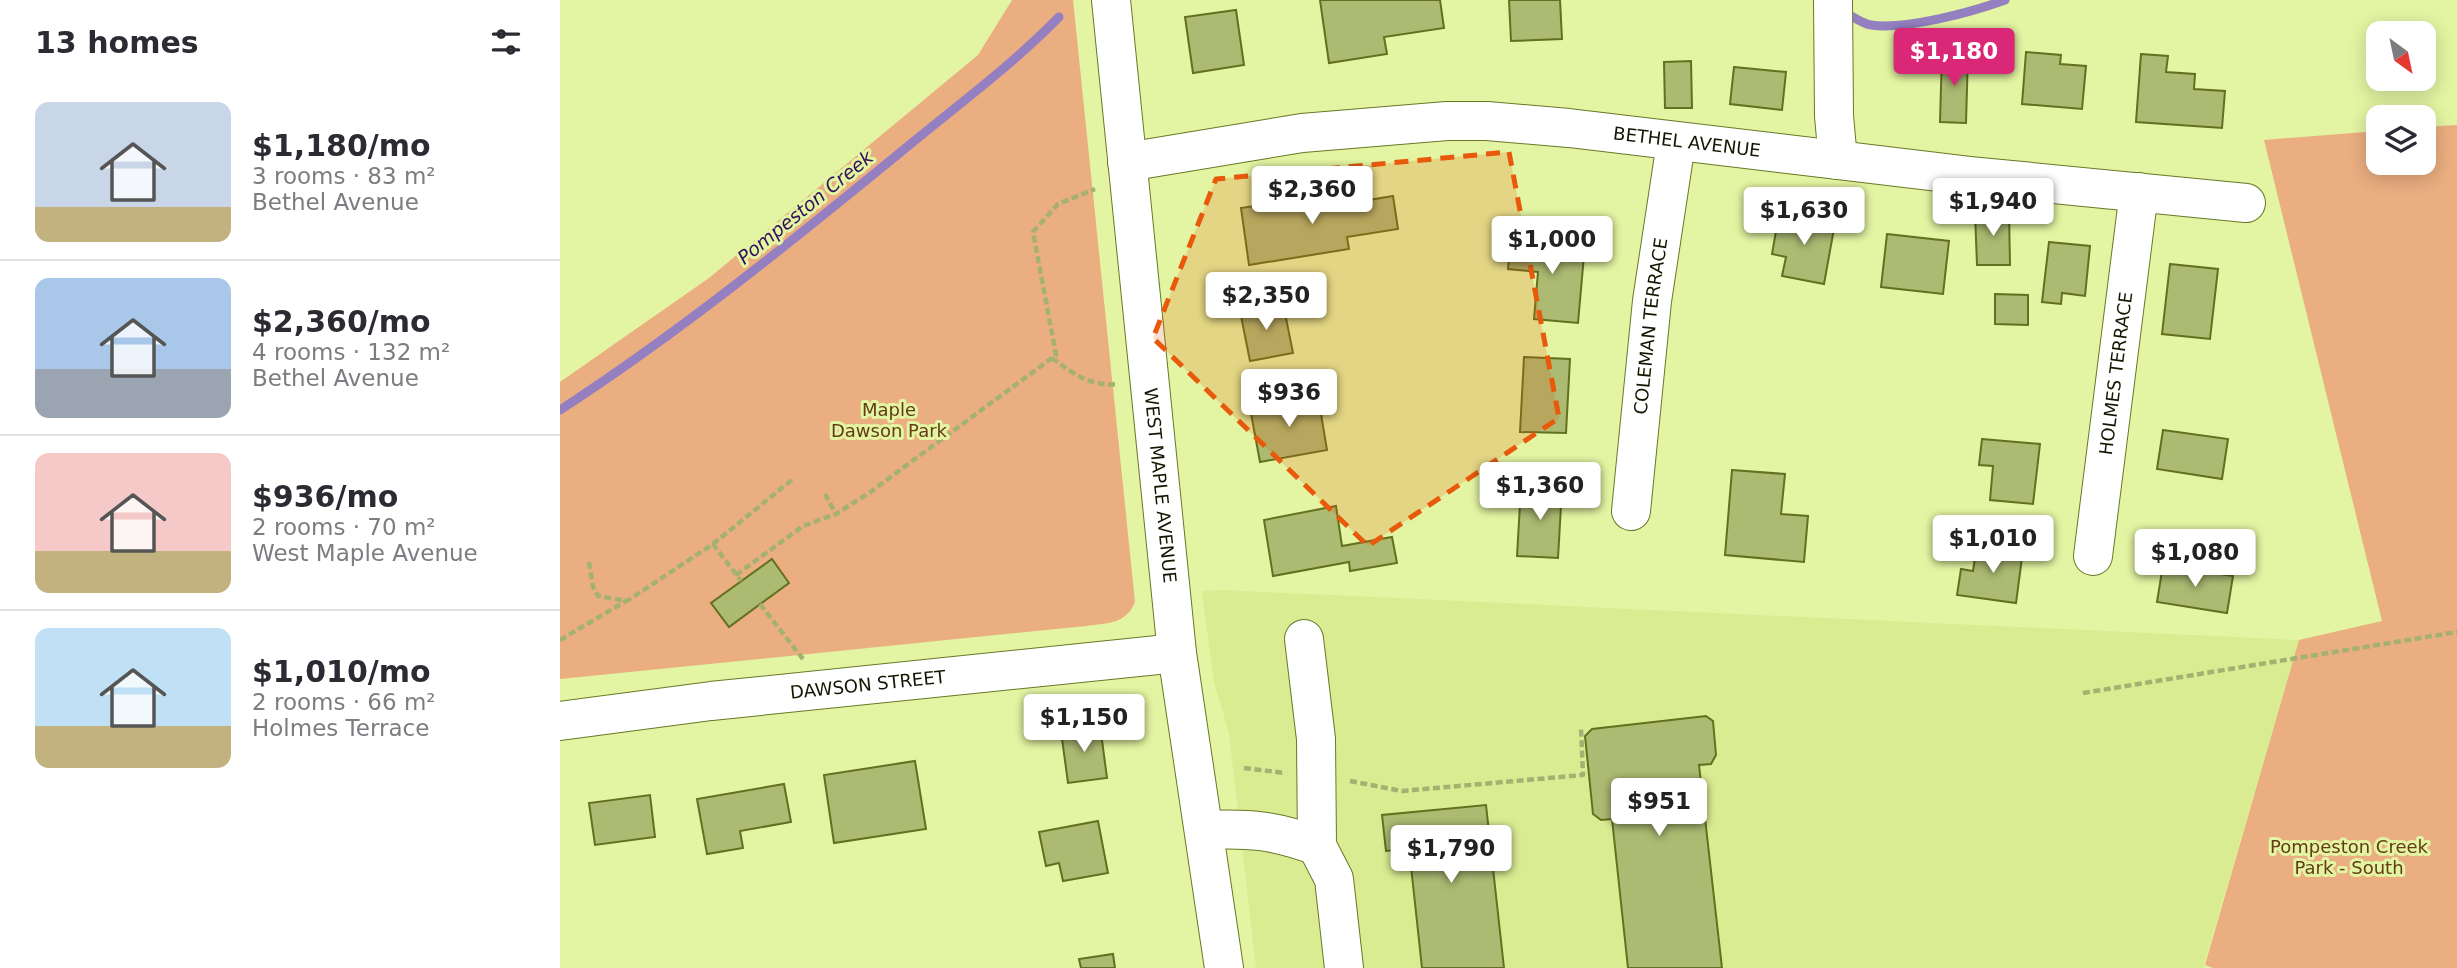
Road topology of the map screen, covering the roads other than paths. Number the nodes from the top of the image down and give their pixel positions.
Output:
1 (1111, 0) edge
2 (1833, 0) edge
3 (1676, 143) junction
4 (1838, 160) junction
5 (1128, 162) junction
6 (2139, 192) junction
7 (2246, 203) dead end
8 (1631, 511) dead end
9 (2092, 555) dead end
10 (1304, 639) dead end
11 (1177, 653) junction
12 (560, 721) edge
13 (1204, 830) junction
14 (1317, 846) junction
15 (1224, 968) edge
16 (1344, 968) edge

1 - 5 street, WEST MAPLE AVENUE
2 - 4 street
3 - 4 street, BETHEL AVENUE
3 - 5 street, BETHEL AVENUE
3 - 8 street, COLEMAN TERRACE
4 - 6 street, BETHEL AVENUE
5 - 11 street, WEST MAPLE AVENUE
6 - 7 street, BETHEL AVENUE
6 - 9 street, HOLMES TERRACE
10 - 14 street
11 - 12 street, DAWSON STREET
11 - 13 street, WEST MAPLE AVENUE
13 - 14 street
13 - 15 street, WEST MAPLE AVENUE
14 - 16 street

